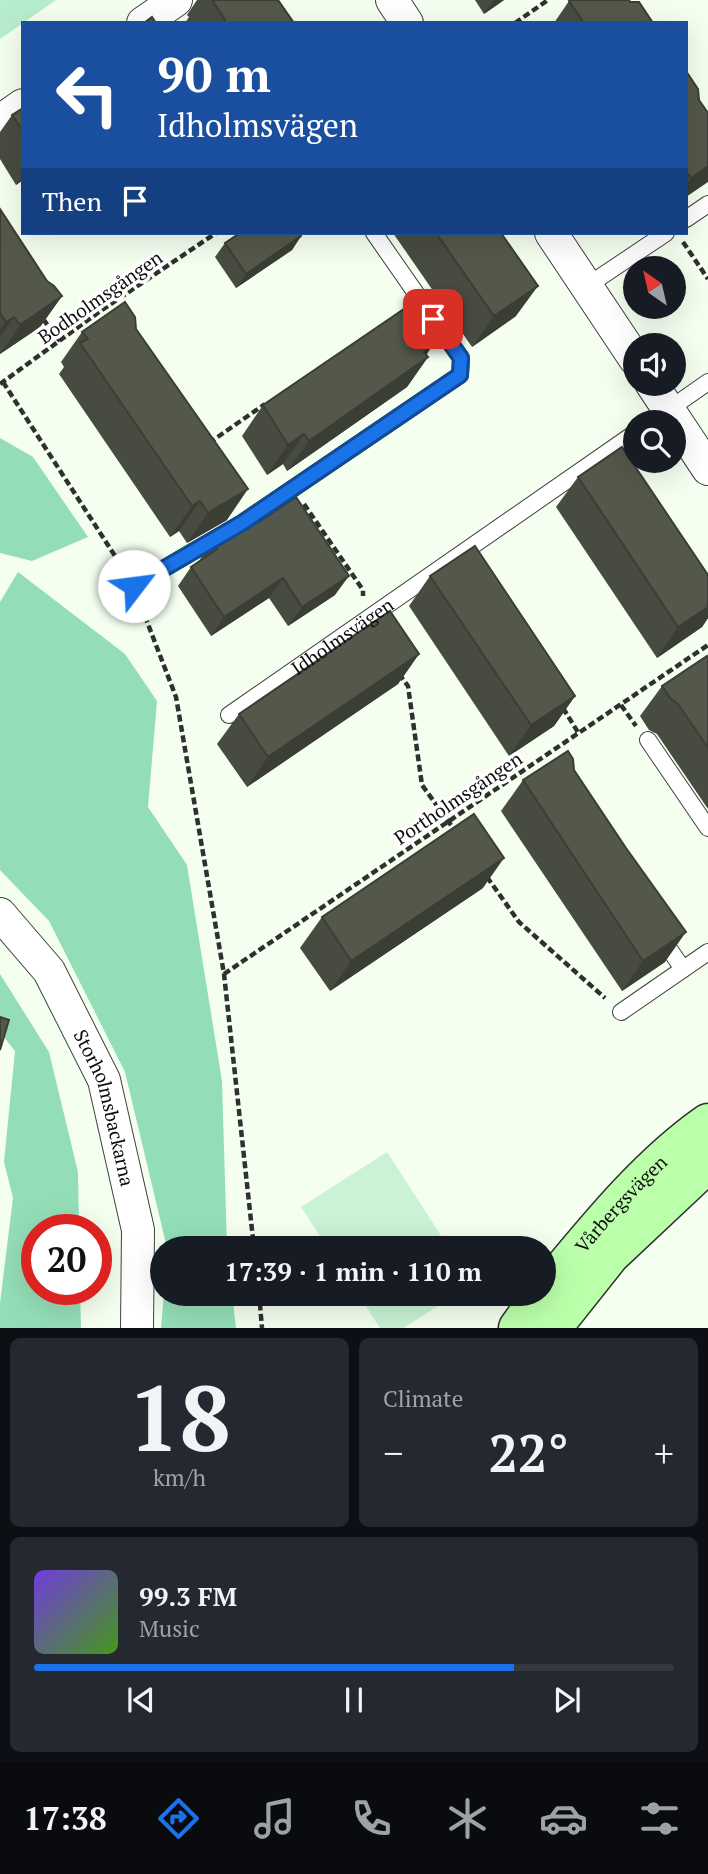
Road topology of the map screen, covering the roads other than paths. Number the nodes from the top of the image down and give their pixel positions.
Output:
1 (176, 0) edge
2 (392, 0) edge
3 (146, 21) edge
4 (406, 21) edge
5 (21, 107) edge
6 (0, 121) edge
7 (708, 204) edge
8 (688, 218) edge
9 (374, 235) edge
10 (552, 235) edge
11 (663, 235) edge
12 (587, 286) junction
13 (623, 341) edge
14 (708, 382) edge
15 (668, 410) edge
16 (686, 444) edge
17 (623, 445) edge
18 (708, 468) edge
19 (134, 586) road end
20 (229, 715) dead end
21 (648, 740) dead end
22 (708, 828) edge
23 (0, 915) edge
24 (654, 927) edge
25 (708, 952) edge
26 (683, 969) junction
27 (621, 1012) road end
28 (708, 1123) edge
29 (708, 1163) edge
30 (556, 1278) edge
31 (534, 1306) edge
32 (137, 1328) edge
33 (518, 1328) edge
34 (552, 1328) edge

1 - 3 street
2 - 4 street
5 - 6 street
7 - 8 lane
9 - 19 lane
10 - 12 street
11 - 12 lane
12 - 13 street
14 - 15 lane
16 - 18 street
17 - 20 lane, Idholmsvägen
21 - 22 lane
23 - 32 street, Storholmsbackarna
24 - 26 lane
25 - 26 lane
26 - 27 lane
28 - 30 street, Vårbergsvägen
29 - 34 street, Vårbergsvägen
31 - 33 street, Vårbergsvägen

